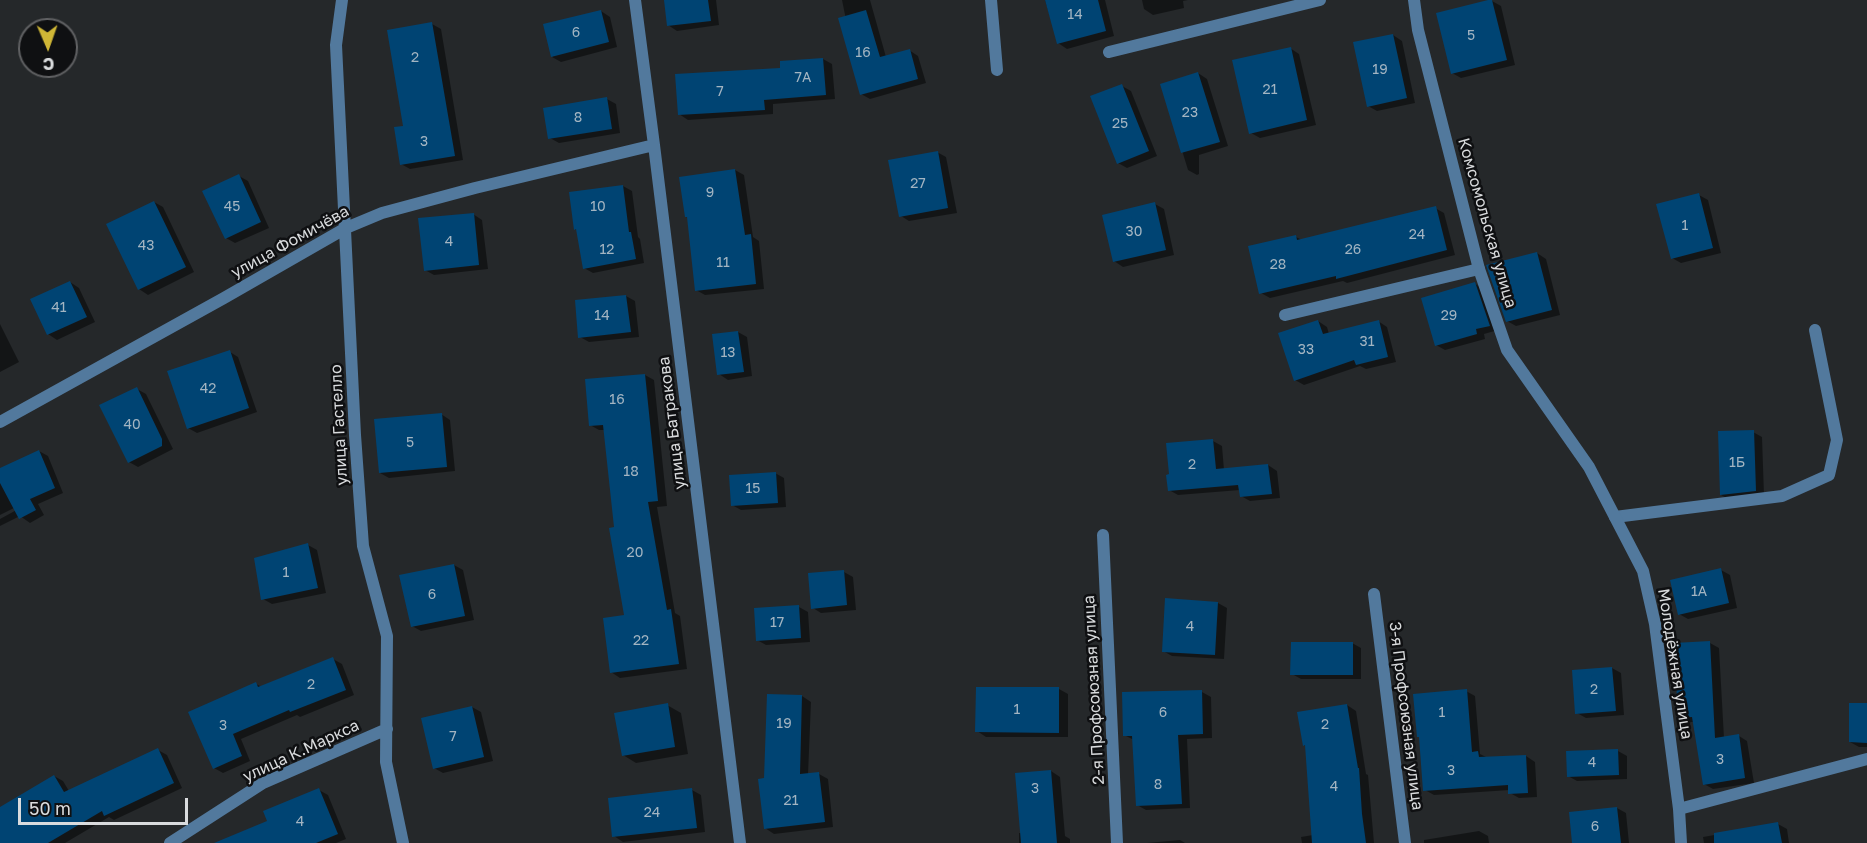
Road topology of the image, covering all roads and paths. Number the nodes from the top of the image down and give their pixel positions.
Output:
1 (342, 0) edge
2 (635, 0) edge
3 (991, 0) edge
4 (1320, 0) edge
5 (1414, 0) edge
6 (1110, 52) dead end
7 (997, 70) dead end
8 (654, 145) junction
9 (346, 228) junction
10 (1479, 269) junction
11 (1285, 315) dead end
12 (1815, 330) dead end
13 (0, 422) edge
14 (1589, 467) joint
15 (1615, 517) junction
16 (1103, 535) dead end
17 (1374, 594) dead end
18 (387, 729) junction
19 (1867, 759) edge
20 (1679, 809) junction
21 (170, 843) edge
22 (403, 843) edge
23 (740, 843) edge
24 (1117, 843) edge
25 (1405, 843) edge
26 (1681, 843) edge

1 - 9 street, улица Гастелло
2 - 8 street, улица Батракова
3 - 7 street
4 - 6 street
5 - 10 street, Комсомольская улица
8 - 9 street, улица Фомичёва
8 - 23 street, улица Батракова
9 - 13 street, улица Фомичёва
9 - 18 street, улица Гастелло
10 - 11 street
10 - 14 street, Комсомольская улица
12 - 15 street
14 - 15 street, Молодёжная улица
15 - 20 street, Молодёжная улица
16 - 24 street, 2-я Профсоюзная улица
17 - 25 street, 3-я Профсоюзная улица
18 - 21 street, улица К.Маркса
18 - 22 street, улица Гастелло
19 - 20 street
20 - 26 street, Молодёжная улица

